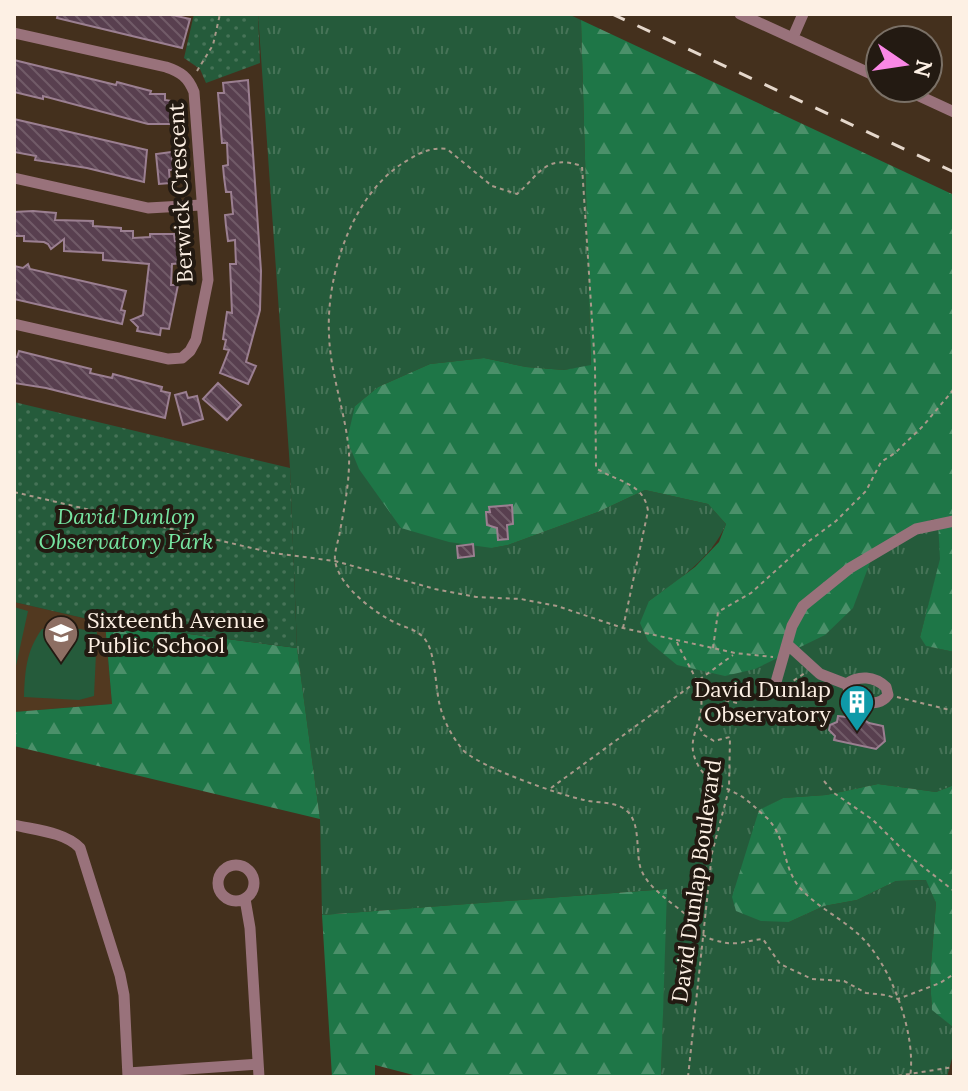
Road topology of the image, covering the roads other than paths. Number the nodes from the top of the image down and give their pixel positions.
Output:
1 (740, 14) edge
2 (803, 14) edge
3 (14, 33) edge
4 (793, 37) junction
5 (864, 70) edge
6 (14, 178) edge
7 (201, 205) junction
8 (14, 324) edge
9 (954, 521) edge
10 (787, 644) junction
11 (846, 684) junction
12 (778, 689) road end
13 (14, 825) edge
14 (245, 899) dead end
15 (258, 1064) junction
16 (128, 1075) edge
17 (259, 1077) edge

1 - 4 street
2 - 4 street
3 - 7 street, Berwick Crescent
4 - 5 street
6 - 7 street
7 - 8 street, Berwick Crescent
9 - 10 street
10 - 11 street
10 - 12 street
11 - 11 street
13 - 16 street
14 - 15 street
15 - 16 street
15 - 17 street

